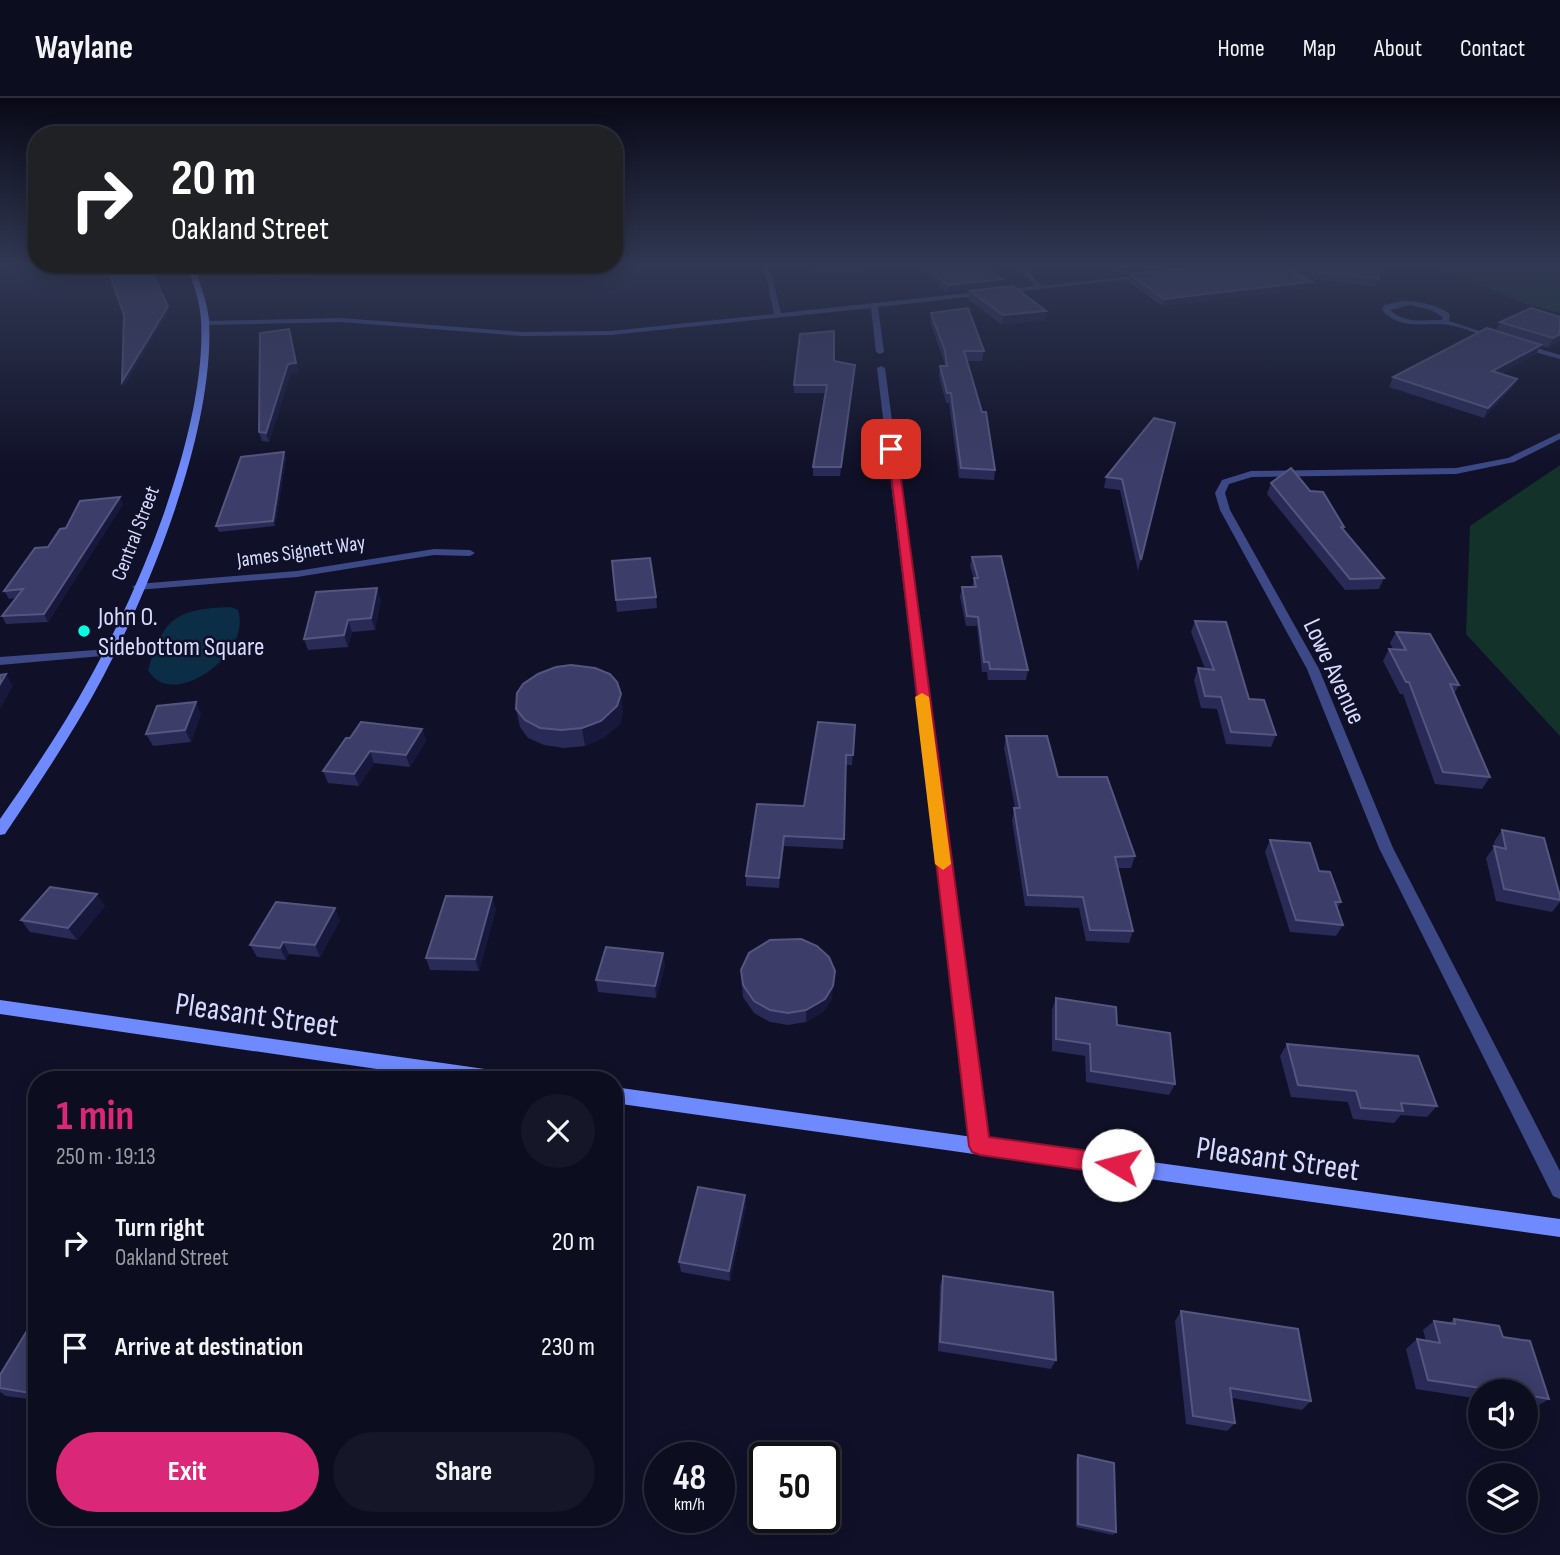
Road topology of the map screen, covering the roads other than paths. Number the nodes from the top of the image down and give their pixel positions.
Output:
1 (204, 332) edge
2 (496, 332) edge
3 (605, 332) edge
4 (877, 332) edge
5 (1480, 332) edge
6 (880, 352) dead end
7 (1560, 357) edge
8 (881, 368) dead end
9 (1560, 436) edge
10 (470, 553) dead end
11 (137, 587) junction
12 (109, 653) junction
13 (0, 661) edge
14 (0, 830) edge
15 (0, 1007) edge
16 (444, 1071) edge
17 (623, 1096) edge
18 (980, 1146) junction
19 (1560, 1190) edge
20 (1560, 1228) edge

1 - 11 main road, Central Street
2 - 3 street
4 - 6 street
5 - 7 street
8 - 18 street
9 - 19 street, Lowe Avenue
10 - 11 street, James Signett Way
11 - 12 main road, Central Street
12 - 13 street
12 - 14 main road, Central Street
15 - 16 main road, Pleasant Street
17 - 18 main road, Pleasant Street
18 - 20 main road, Pleasant Street

